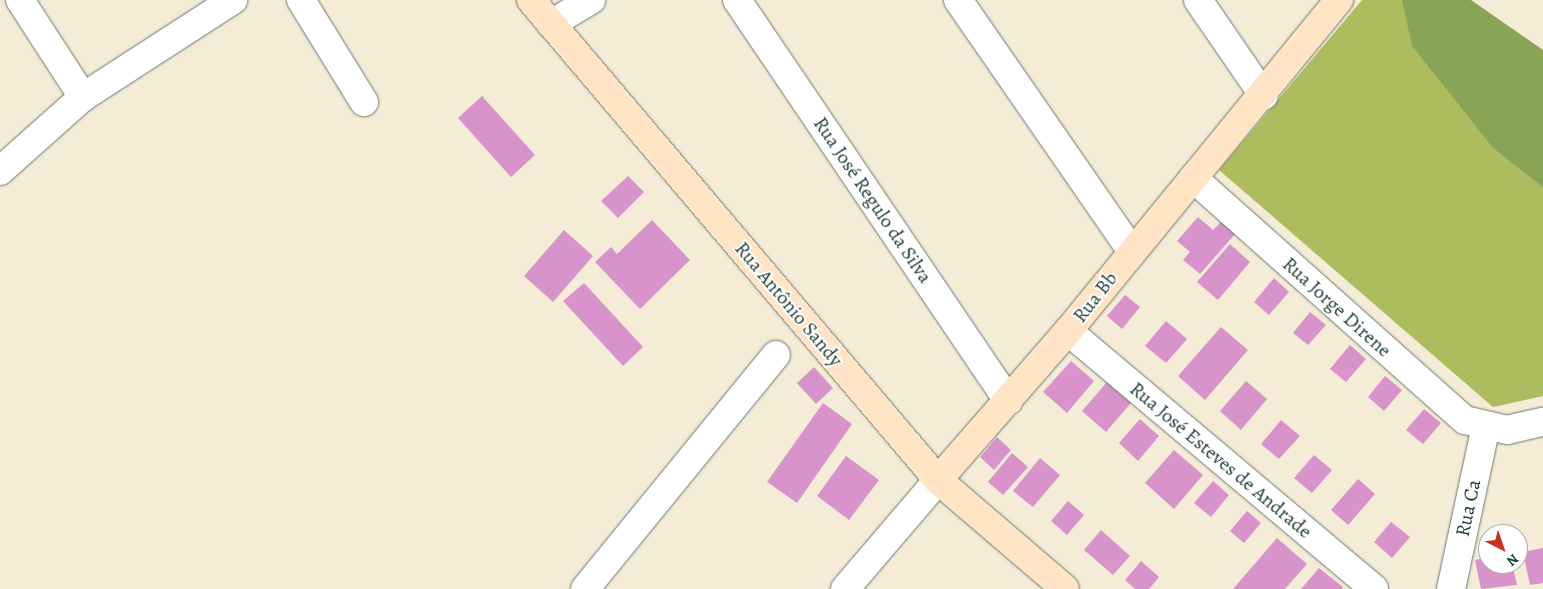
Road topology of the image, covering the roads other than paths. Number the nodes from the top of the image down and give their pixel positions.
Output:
1 (20, 0) edge
2 (232, 0) edge
3 (301, 0) edge
4 (531, 0) edge
5 (591, 0) edge
6 (737, 0) edge
7 (958, 0) edge
8 (1198, 0) edge
9 (1339, 0) edge
10 (552, 24) junction
11 (1264, 96) junction
12 (84, 97) junction
13 (364, 102) dead end
14 (0, 171) edge
15 (1194, 178) junction
16 (1131, 250) junction
17 (1068, 331) junction
18 (776, 355) dead end
19 (1008, 401) junction
20 (1543, 422) edge
21 (1486, 426) junction
22 (938, 480) junction
23 (585, 589) edge
24 (845, 589) edge
25 (1065, 589) edge
26 (1374, 589) edge
27 (1450, 589) edge

1 - 12 street
2 - 12 street
3 - 13 street
4 - 10 street, Rua Antônio Sandy
5 - 10 street
6 - 19 street, Rua José Regulo da Silva
7 - 16 street
8 - 11 street
9 - 11 street, Rua Bb
10 - 22 street, Rua Antônio Sandy
11 - 15 street, Rua Bb
12 - 14 street
15 - 16 street, Rua Bb
15 - 21 street, Rua Jorge Direne
16 - 17 street, Rua Bb
17 - 19 street, Rua Bb
17 - 26 street, Rua José Esteves de Andrade
18 - 23 street
19 - 22 street, Rua Bb
20 - 21 street, Rua Jorge Direne
21 - 27 street, Rua Ca
22 - 24 street, Rua Bb
22 - 25 street, Rua Antônio Sandy

